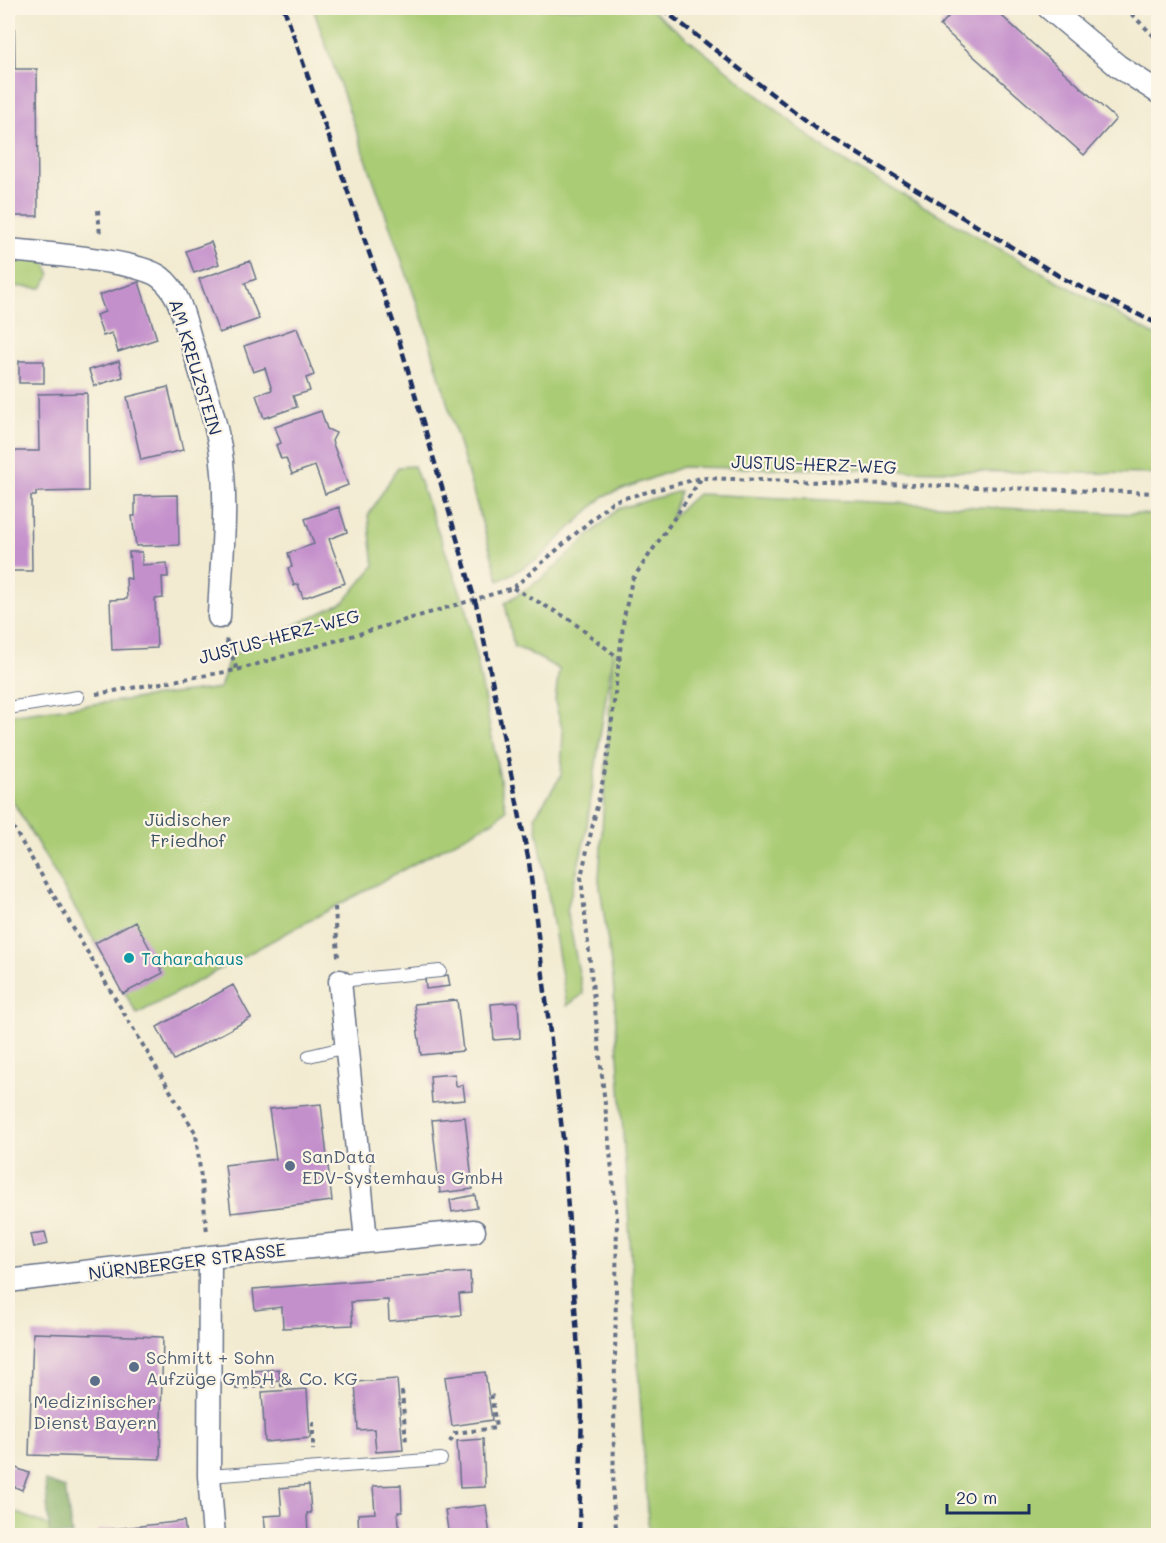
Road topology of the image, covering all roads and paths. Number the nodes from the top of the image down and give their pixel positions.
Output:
1 (1049, 8) edge
2 (1125, 8) edge
3 (1158, 40) edge
4 (1158, 92) edge
5 (8, 250) edge
6 (701, 478) junction
7 (1158, 493) edge
8 (513, 588) junction
9 (219, 617) dead end
10 (621, 660) junction
11 (78, 697) joint
12 (8, 708) edge
13 (8, 819) edge
14 (335, 907) dead end
15 (440, 971) dead end
16 (340, 981) junction
17 (347, 1047) junction
18 (309, 1056) dead end
19 (474, 1231) dead end
20 (366, 1240) junction
21 (210, 1257) junction
22 (8, 1281) edge
23 (294, 1384) dead end
24 (210, 1390) junction
25 (402, 1391) dead end
26 (491, 1391) dead end
27 (313, 1422) dead end
28 (441, 1459) joint
29 (408, 1462) junction
30 (314, 1468) junction
31 (209, 1476) junction
32 (214, 1536) edge
33 (617, 1536) edge

1 - 4 street
2 - 3 path
5 - 9 street, AM KREUZSTEIN
6 - 7 path, JUSTUS-HERZ-WEG
6 - 8 path, JUSTUS-HERZ-WEG
6 - 10 path
8 - 10 path
8 - 11 path, JUSTUS-HERZ-WEG
10 - 33 path
11 - 12 lane
13 - 21 path
14 - 16 path
15 - 16 lane
16 - 17 street
17 - 18 lane
17 - 20 street
19 - 20 street, NÜRNBERGER STRASSE
20 - 21 street, NÜRNBERGER STRASSE
21 - 22 street, NÜRNBERGER STRASSE
21 - 24 street
23 - 24 path
24 - 31 street
25 - 29 path
26 - 28 path
27 - 30 path
28 - 29 lane
29 - 30 lane
30 - 31 lane
31 - 32 street

